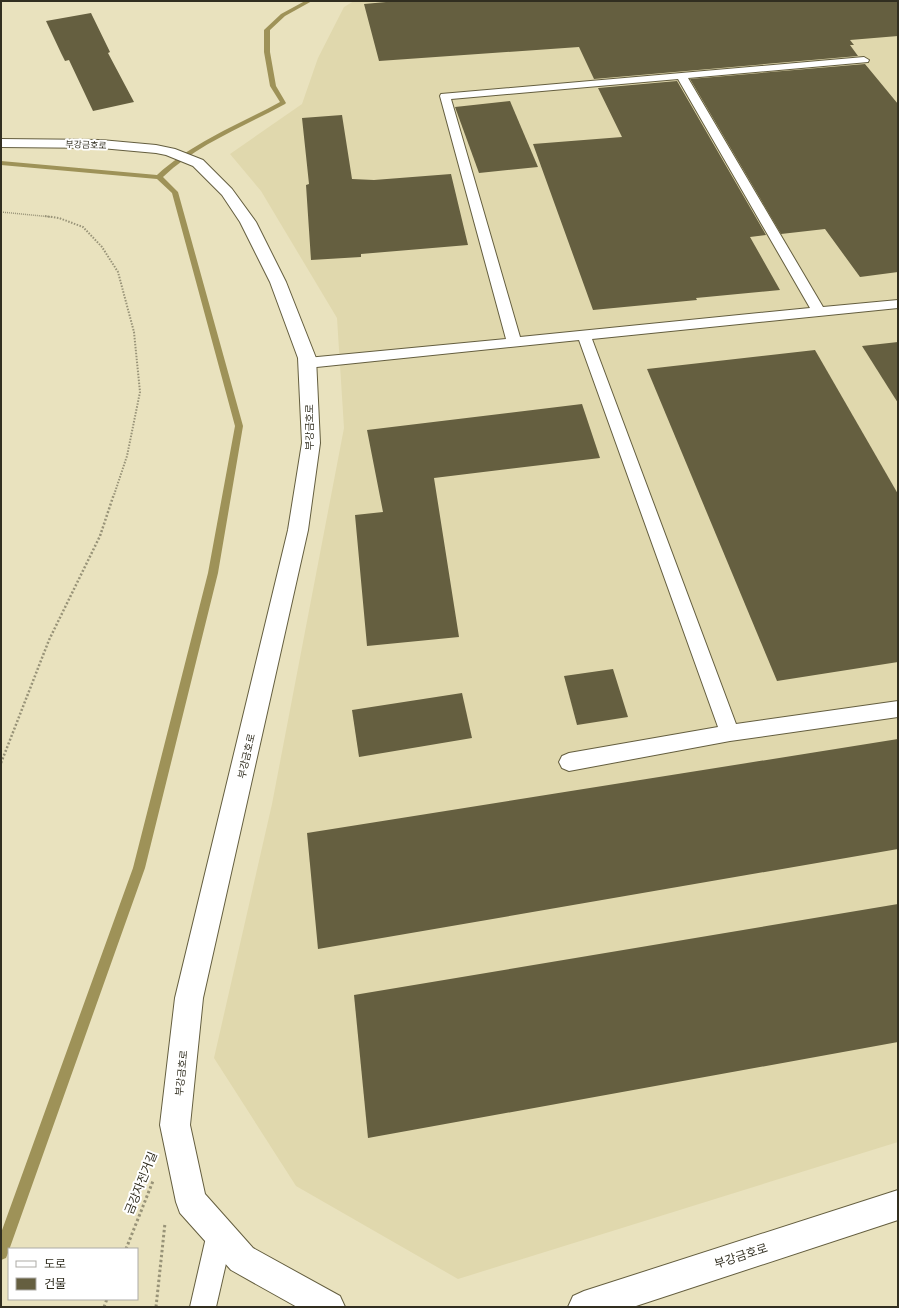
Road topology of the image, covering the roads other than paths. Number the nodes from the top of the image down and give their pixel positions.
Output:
1 (864, 60) dead end
2 (681, 76) junction
3 (1, 143) edge
4 (898, 304) edge
5 (819, 312) junction
6 (584, 335) junction
7 (514, 342) junction
8 (307, 363) junction
9 (898, 710) edge
10 (730, 733) junction
11 (570, 762) dead end
12 (898, 1205) edge
13 (220, 1233) junction
14 (203, 1307) edge
15 (329, 1307) edge
16 (584, 1307) edge

1 - 2 lane
2 - 5 lane
2 - 7 lane
3 - 8 street, 부강금호로
4 - 5 lane
5 - 6 lane
6 - 7 lane
6 - 10 lane
7 - 8 lane
8 - 13 street, 부강금호로
9 - 10 lane
10 - 11 lane
12 - 16 street, 부강금호로
13 - 14 lane
13 - 15 street, 부강금호로

